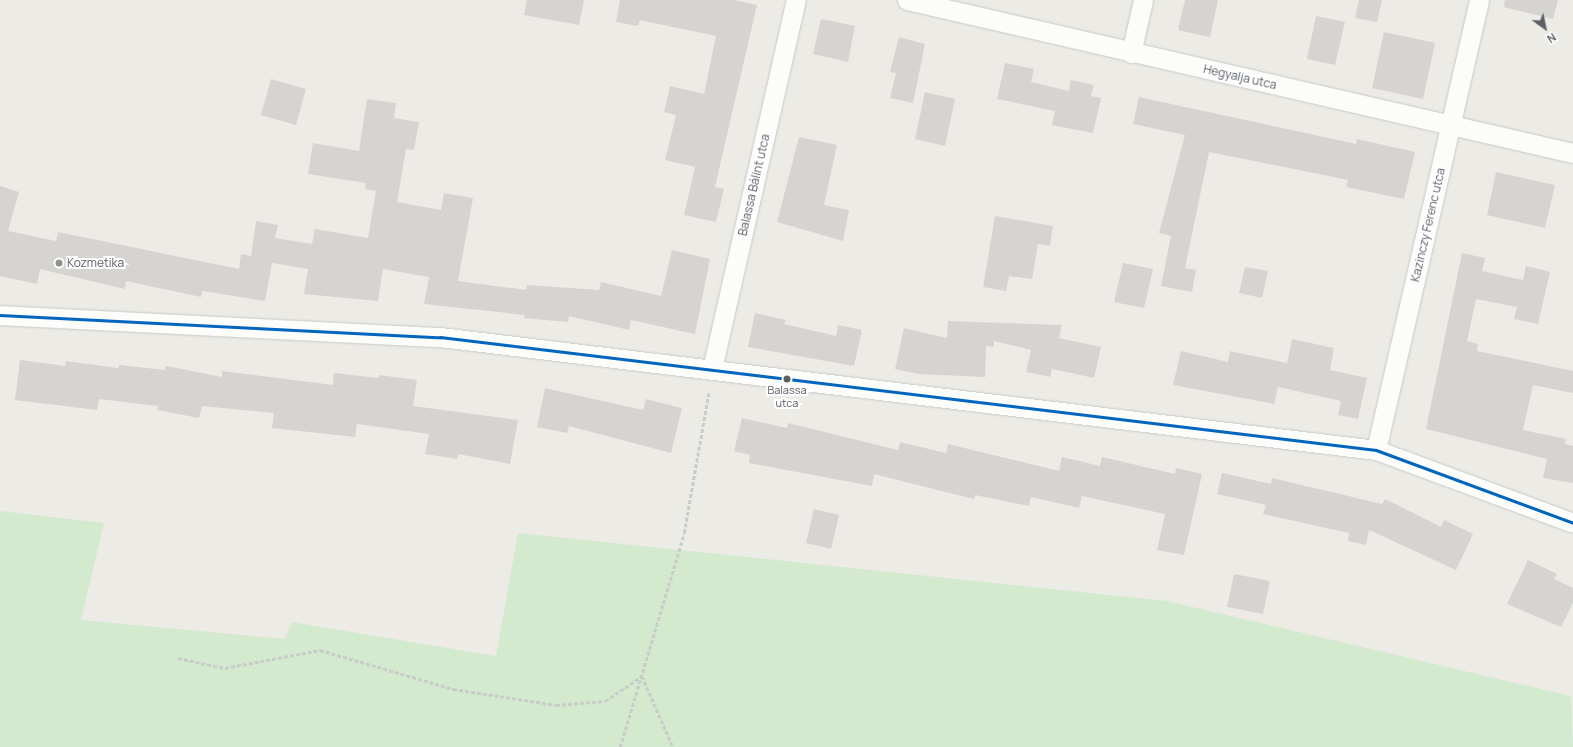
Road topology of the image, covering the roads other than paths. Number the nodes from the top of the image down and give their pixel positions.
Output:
1 (796, 0) edge
2 (907, 0) edge
3 (1144, 0) edge
4 (1479, 0) edge
5 (1131, 53) junction
6 (1451, 124) junction
7 (1573, 153) edge
8 (0, 315) edge
9 (712, 369) junction
10 (1376, 450) junction
11 (1573, 523) edge

1 - 9 street, Balassa Bálint utca
2 - 5 street, Hegyalja utca
3 - 5 street
4 - 6 street, Kazinczy Ferenc utca
5 - 6 street, Hegyalja utca
6 - 7 street, Hegyalja utca
6 - 10 street, Kazinczy Ferenc utca
8 - 9 street
9 - 10 street
10 - 11 street

